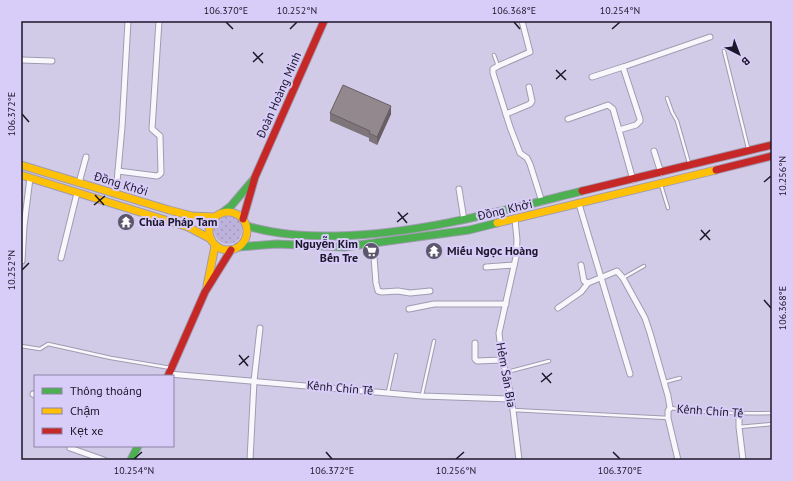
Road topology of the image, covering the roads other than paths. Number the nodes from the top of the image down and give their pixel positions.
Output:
1 (128, 21) edge
2 (159, 21) edge
3 (324, 21) edge
4 (522, 21) edge
5 (710, 37) dead end
6 (724, 50) dead end
7 (494, 55) dead end
8 (21, 60) edge
9 (52, 61) dead end
10 (498, 66) junction
11 (624, 66) junction
12 (592, 77) dead end
13 (529, 86) dead end
14 (667, 98) dead end
15 (506, 114) junction
16 (568, 119) dead end
17 (619, 130) junction
18 (772, 145) edge
19 (749, 150) junction
20 (654, 151) dead end
21 (772, 156) edge
22 (86, 157) dead end
23 (21, 165) edge
24 (689, 166) junction
25 (118, 171) junction
26 (661, 173) junction
27 (21, 175) edge
28 (255, 177) junction
29 (30, 178) junction
30 (633, 180) junction
31 (79, 183) junction
32 (662, 183) junction
33 (459, 189) dead end
34 (77, 193) junction
35 (116, 193) junction
36 (542, 202) junction
37 (579, 204) junction
38 (668, 208) dead end
39 (223, 212) junction
40 (215, 216) junction
41 (514, 219) junction
42 (466, 220) junction
43 (245, 222) junction
44 (470, 230) junction
45 (303, 236) junction
46 (211, 239) junction
47 (373, 244) junction
48 (215, 246) junction
49 (302, 246) junction
50 (235, 248) junction
51 (62, 258) dead end
52 (22, 261) dead end
53 (514, 265) junction
54 (581, 265) dead end
55 (644, 266) dead end
56 (486, 267) dead end
57 (601, 278) junction
58 (622, 278) junction
59 (588, 283) junction
60 (430, 291) dead end
61 (205, 292) junction
62 (506, 304) junction
63 (558, 308) dead end
64 (409, 309) dead end
65 (260, 328) dead end
66 (434, 341) dead end
67 (475, 343) dead end
68 (21, 346) edge
69 (396, 355) dead end
70 (502, 360) junction
71 (549, 361) dead end
72 (506, 372) junction
73 (170, 373) edge
74 (630, 374) dead end
75 (680, 378) dead end
76 (254, 381) junction
77 (665, 382) junction
78 (388, 393) junction
79 (422, 396) junction
80 (510, 399) junction
81 (513, 410) junction
82 (772, 413) edge
83 (669, 414) junction
84 (739, 415) junction
85 (772, 424) edge
86 (739, 426) junction
87 (138, 447) edge
88 (70, 448) dead end
89 (104, 460) edge
90 (131, 460) edge
91 (250, 460) edge
92 (519, 460) edge
93 (678, 460) edge
94 (743, 460) edge

1 - 25 street
2 - 25 street
3 - 28 main road, Đoàn Hoàng Minh
4 - 10 street
5 - 11 street
6 - 19 lane
7 - 10 lane
8 - 9 street
10 - 15 street
11 - 12 street
11 - 17 street
13 - 15 street
14 - 24 lane
15 - 36 street
16 - 17 street
17 - 30 street
18 - 19 main road, Đồng Khởi
19 - 24 main road, Đồng Khởi
20 - 26 street
21 - 32 main road, Đồng Khởi
22 - 31 street
23 - 31 main road, Đồng Khởi
24 - 26 main road, Đồng Khởi
25 - 35 street
26 - 30 main road, Đồng Khởi
26 - 32 main road
27 - 29 main road, Đồng Khởi
28 - 39 main road, Đoàn Hoàng Minh
28 - 43 main road, Đoàn Hoàng Minh
29 - 34 main road, Đồng Khởi
29 - 52 street
30 - 36 main road, Đồng Khởi
31 - 35 main road, Đồng Khởi
32 - 37 main road, Đồng Khởi
32 - 38 lane
33 - 42 street
34 - 46 main road, Đồng Khởi
34 - 51 street
35 - 40 main road, Đồng Khởi
36 - 42 main road, Đồng Khởi
37 - 41 main road, Đồng Khởi
37 - 57 street
39 - 40 main road
39 - 43 main road
40 - 46 main road
41 - 44 main road, Đồng Khởi
41 - 53 street, Hẻm Sân Bia
42 - 44 main road
42 - 45 main road, Đồng Khởi
43 - 45 main road, Đồng Khởi
43 - 50 main road
44 - 47 main road, Đồng Khởi
45 - 49 main road
46 - 48 main road
47 - 49 main road, Đồng Khởi
47 - 60 street
48 - 50 main road
48 - 61 main road
49 - 50 main road, Đồng Khởi
50 - 61 main road
53 - 56 street
53 - 62 street, Hẻm Sân Bia
54 - 59 street
55 - 58 lane
57 - 58 street
57 - 59 street
57 - 74 street
58 - 77 street
59 - 63 street
61 - 73 main road
62 - 64 street
62 - 70 street, Hẻm Sân Bia
65 - 76 street
66 - 79 lane
67 - 70 street
68 - 73 lane, Kênh Chín Tế
69 - 78 lane
70 - 72 street, Hẻm Sân Bia
71 - 72 lane
72 - 80 street, Hẻm Sân Bia
73 - 76 street, Kênh Chín Tế
75 - 77 lane
76 - 78 street, Kênh Chín Tế
76 - 91 street
77 - 83 street
78 - 79 street, Kênh Chín Tế
79 - 80 street, Kênh Chín Tế
80 - 81 street, Hẻm Sân Bia
81 - 83 lane, Kênh Chín Tế
81 - 92 street, Hẻm Sân Bia
82 - 84 lane, Kênh Chín Tế
83 - 84 lane, Kênh Chín Tế
83 - 93 street
84 - 86 street
85 - 86 lane
86 - 94 street
87 - 90 main road
88 - 89 street

